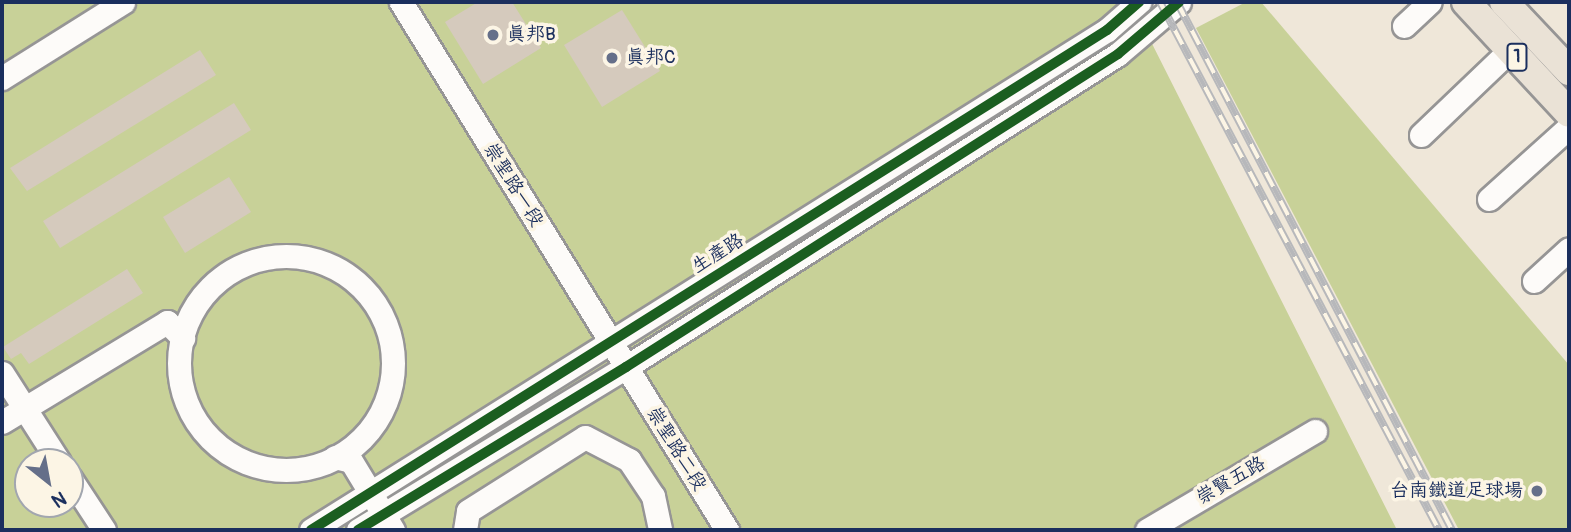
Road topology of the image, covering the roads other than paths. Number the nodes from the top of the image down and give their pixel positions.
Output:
1 (123, 2) edge
2 (401, 2) edge
3 (1139, 2) edge
4 (1179, 2) edge
5 (1430, 2) edge
6 (1466, 2) edge
7 (1504, 2) edge
8 (1404, 26) dead end
9 (1510, 50) junction
10 (1569, 71) edge
11 (2, 78) edge
12 (1569, 113) edge
13 (1569, 127) edge
14 (1421, 135) dead end
15 (1489, 199) dead end
16 (1569, 249) edge
17 (1534, 281) dead end
18 (183, 338) junction
19 (611, 343) junction
20 (626, 367) junction
21 (2, 373) edge
22 (24, 408) junction
23 (2, 422) edge
24 (1315, 431) dead end
25 (50, 448) edge
26 (335, 457) junction
27 (369, 494) junction
28 (84, 499) edge
29 (388, 522) edge
30 (104, 530) edge
31 (311, 530) edge
32 (358, 530) edge
33 (465, 530) edge
34 (660, 530) edge
35 (727, 530) edge
36 (1147, 530) edge

1 - 11 street
2 - 19 street, 崇聖路一段
3 - 19 street, 生產路
4 - 20 street
5 - 8 street
6 - 9 main road, 1
7 - 10 main road, 1
9 - 12 main road, 1
9 - 14 street
13 - 15 street
16 - 17 street
18 - 22 street
18 - 26 street
18 - 26 street
19 - 20 street, 崇聖路一段
19 - 27 street, 生產路
20 - 29 street
20 - 35 street, 崇聖路二段
21 - 22 street
22 - 23 street
22 - 25 street
24 - 36 street, 崇賢五路
26 - 27 street
27 - 29 street
27 - 31 street, 生產路
28 - 30 street
29 - 32 street
33 - 34 street

